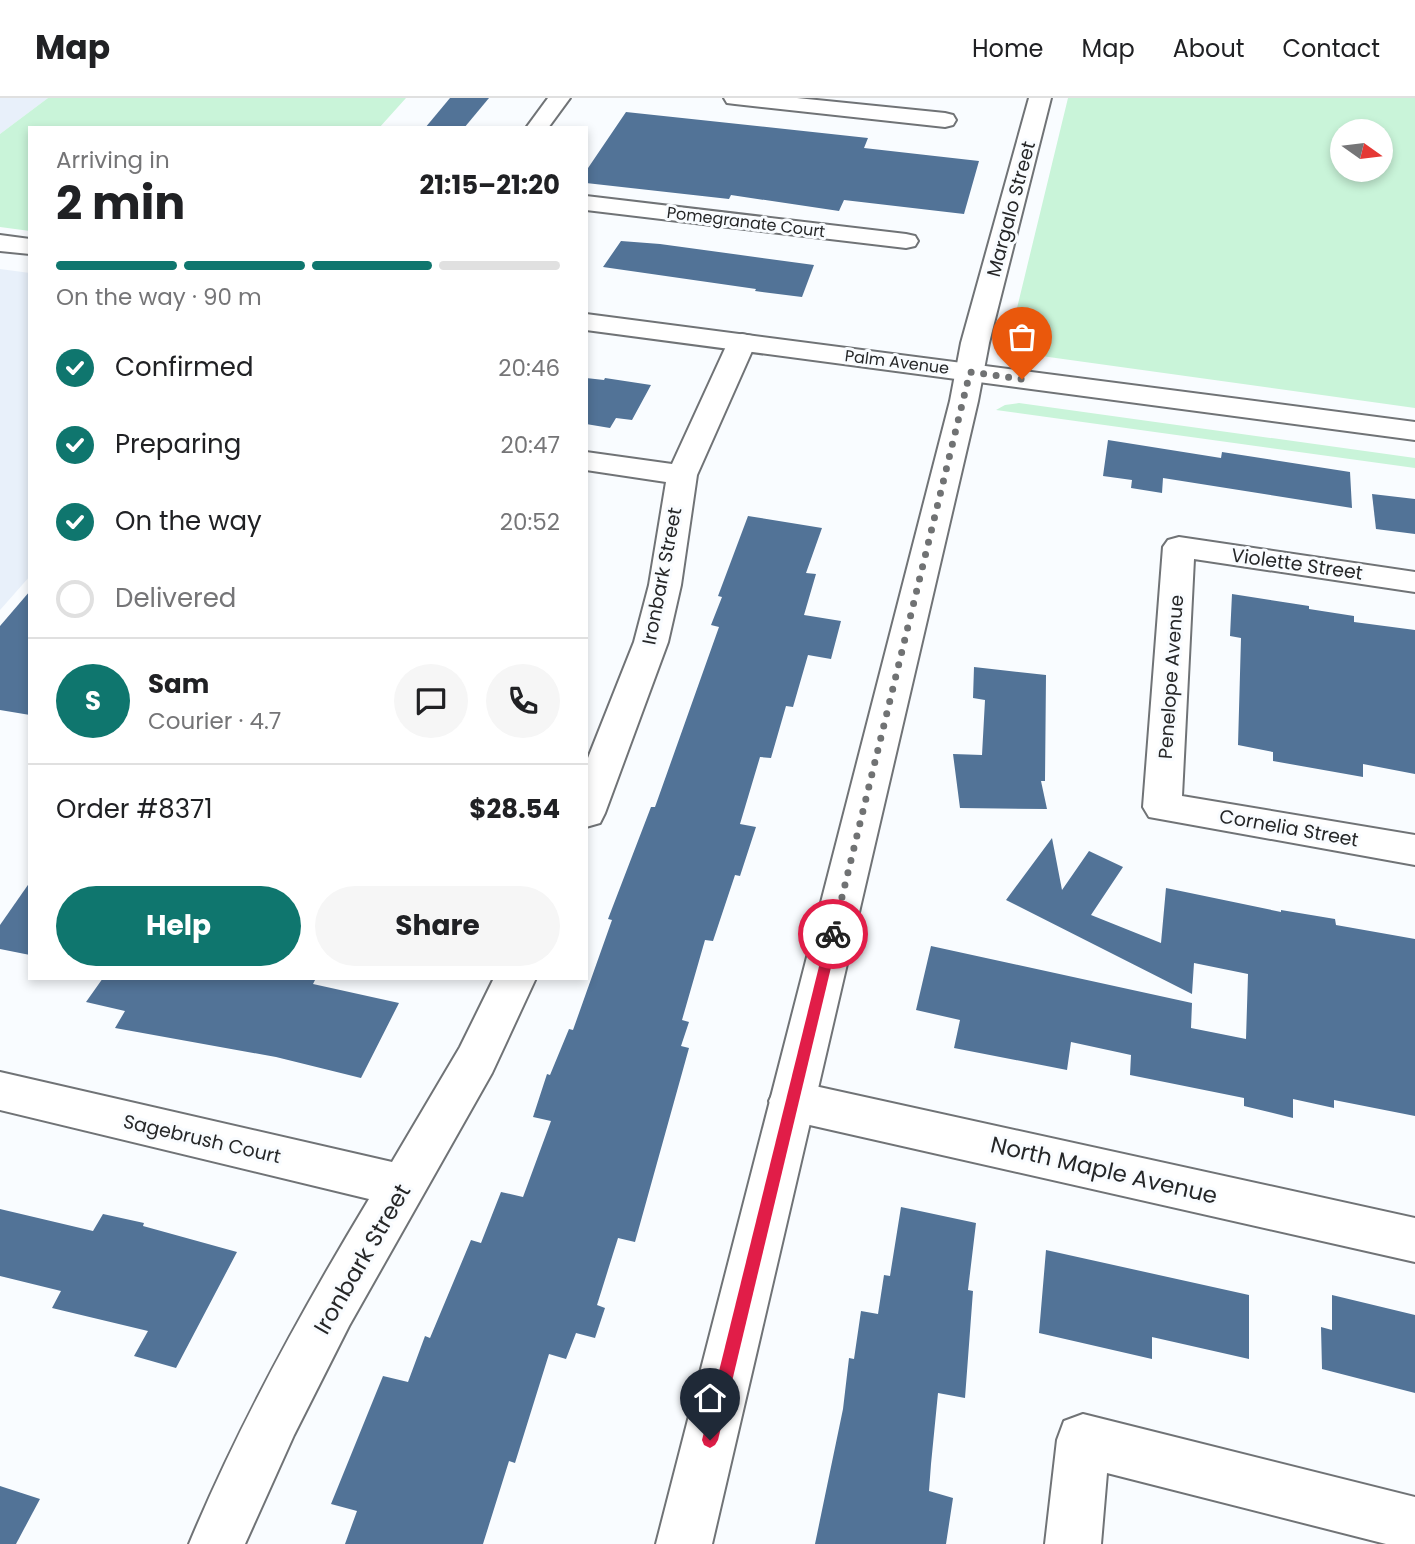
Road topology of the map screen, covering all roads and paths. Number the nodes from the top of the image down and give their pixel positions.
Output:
1 (559, 98) edge
2 (736, 98) edge
3 (1040, 98) edge
4 (945, 120) dead end
5 (538, 126) edge
6 (588, 203) edge
7 (906, 241) dead end
8 (0, 243) edge
9 (28, 247) edge
10 (588, 321) edge
11 (742, 342) junction
12 (970, 372) junction
13 (1415, 431) edge
14 (588, 461) edge
15 (682, 475) junction
16 (1179, 547) joint
17 (1415, 582) edge
18 (597, 757) edge
19 (588, 803) edge
20 (1162, 807) joint
21 (1415, 850) edge
22 (514, 980) edge
23 (0, 1091) edge
24 (792, 1101) junction
25 (405, 1186) junction
26 (1415, 1240) edge
27 (1415, 1524) edge
28 (217, 1544) edge
29 (684, 1544) edge
30 (1073, 1544) edge

1 - 5 street
2 - 4 street
3 - 12 street, Margalo Street
6 - 7 street, Pomegranate Court
8 - 9 street
10 - 11 street, Palm Avenue
11 - 12 street, Palm Avenue
11 - 15 street, Ironbark Street
12 - 13 street, Palm Avenue
12 - 24 street, Margalo Street
14 - 15 street
15 - 18 street, Ironbark Street
16 - 17 street, Violette Street
16 - 20 street, Penelope Avenue
18 - 19 street, Ironbark Street
20 - 21 street, Cornelia Street
22 - 25 street, Ironbark Street
23 - 25 street, Sagebrush Court
24 - 26 street, North Maple Avenue
24 - 29 street, Margalo Street
25 - 28 street, Ironbark Street
27 - 30 street

